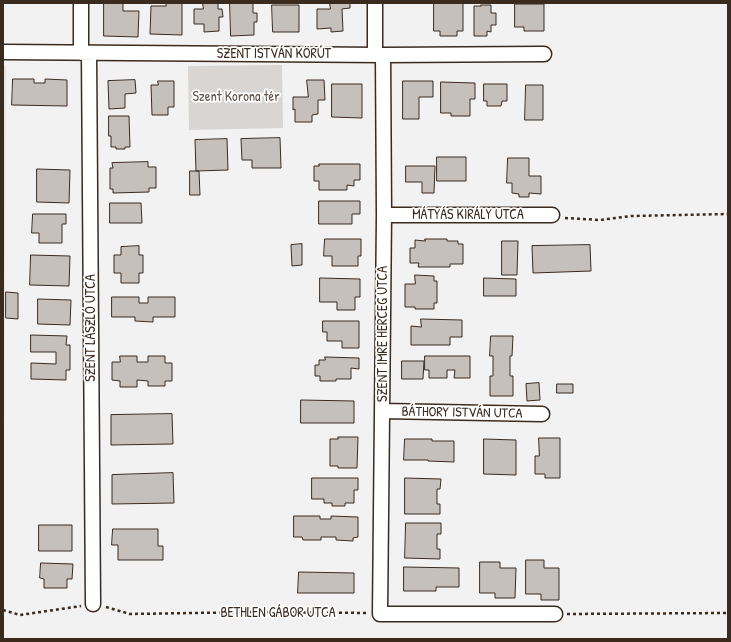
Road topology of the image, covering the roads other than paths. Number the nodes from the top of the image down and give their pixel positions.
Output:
1 (81, 3) edge
2 (375, 3) edge
3 (3, 52) edge
4 (85, 53) junction
5 (544, 54) dead end
6 (379, 55) junction
7 (384, 215) junction
8 (552, 215) road end
9 (382, 411) junction
10 (542, 414) dead end
11 (93, 604) road end
12 (555, 614) road end

1 - 4 street, SZENT LÁSZLÓ UTCA
2 - 6 street, SZENT IMRE HERCEG UTCA
3 - 4 street, SZENT ISTVÁN KÖRÚT
4 - 6 street, SZENT ISTVÁN KÖRÚT
4 - 11 street, SZENT LÁSZLÓ UTCA
5 - 6 street, SZENT ISTVÁN KÖRÚT
6 - 7 street, SZENT IMRE HERCEG UTCA
7 - 8 street, MÁTYÁS KIRÁLY UTCA
7 - 9 street, SZENT IMRE HERCEG UTCA
9 - 10 street, BÁTHORY ISTVÁN UTCA
9 - 12 street, SZENT IMRE HERCEG UTCA

